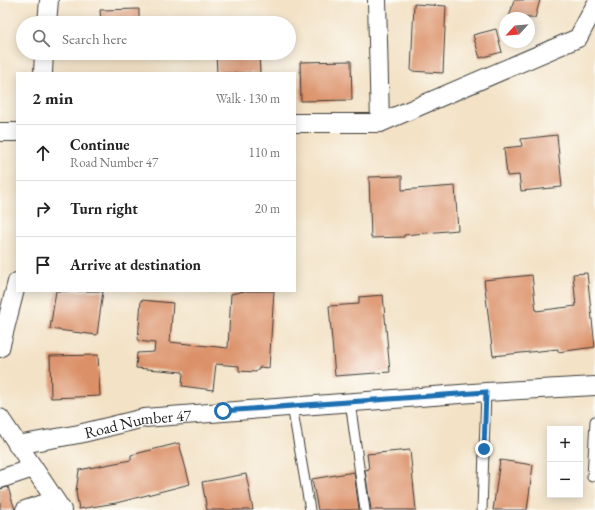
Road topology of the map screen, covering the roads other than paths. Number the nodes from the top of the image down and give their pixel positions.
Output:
1 (49, 0) edge
2 (377, 0) edge
3 (595, 6) edge
4 (48, 16) edge
5 (44, 60) edge
6 (43, 72) edge
7 (296, 122) edge
8 (380, 123) junction
9 (0, 132) edge
10 (16, 132) edge
11 (16, 286) edge
12 (0, 347) edge
13 (595, 386) edge
14 (486, 392) junction
15 (350, 402) junction
16 (292, 406) junction
17 (0, 418) edge
18 (595, 421) edge
19 (17, 444) junction
20 (33, 468) junction
21 (592, 477) dead end
22 (0, 479) edge
23 (59, 505) edge
24 (26, 510) edge
25 (310, 510) edge
26 (365, 510) edge
27 (482, 510) edge

1 - 4 street
2 - 8 street
3 - 8 street
5 - 6 street
7 - 8 street
9 - 10 street
11 - 12 street
13 - 14 street, Road Number 47
14 - 15 street, Road Number 47
14 - 27 lane
15 - 16 street, Road Number 47
15 - 26 lane
16 - 19 street, Road Number 47
16 - 25 lane
17 - 19 street
18 - 21 lane
19 - 20 street
20 - 22 street
20 - 23 street
23 - 24 street

